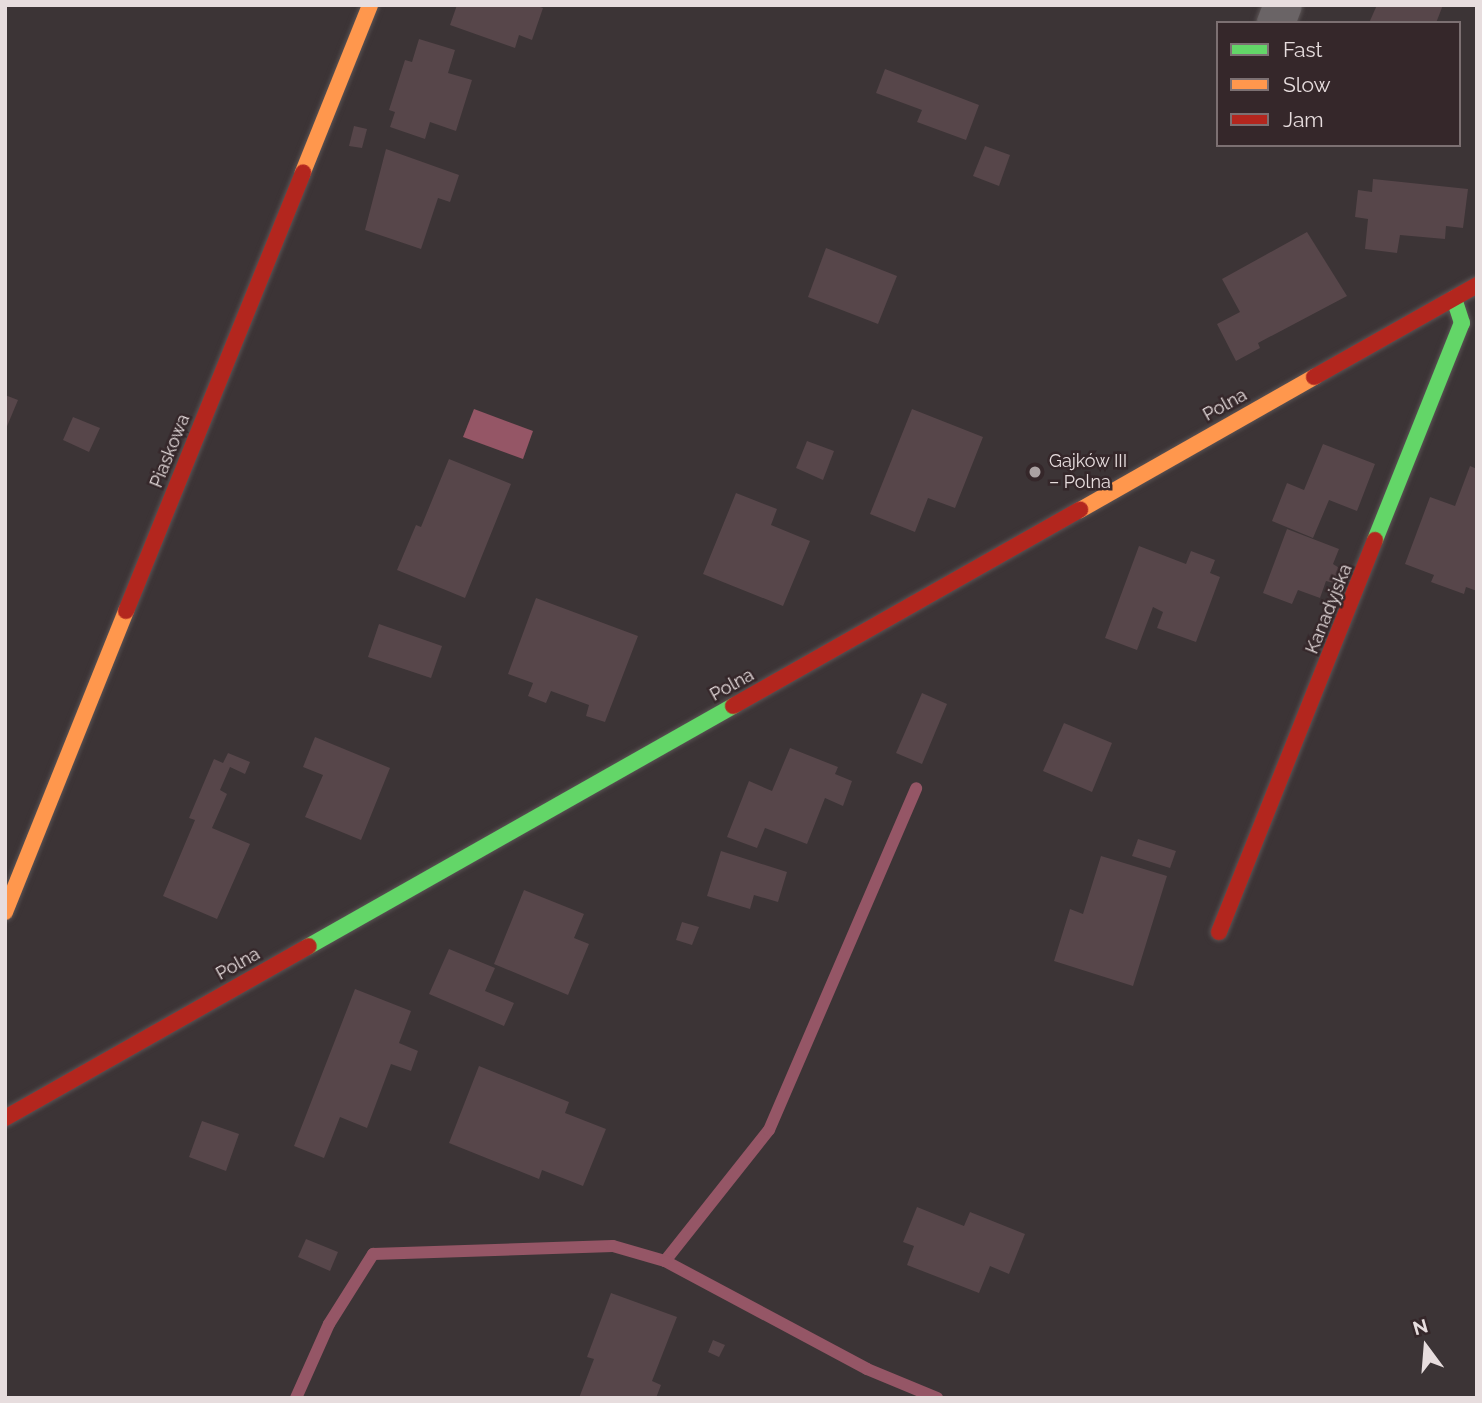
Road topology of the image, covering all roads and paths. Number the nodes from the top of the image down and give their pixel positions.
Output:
1 (370, 5) edge
2 (1477, 285) edge
3 (1454, 298) junction
4 (5, 912) edge
5 (1219, 932) dead end
6 (5, 1118) edge

1 - 4 street, Piaskowa
2 - 3 street, Polna
3 - 5 street, Kanadyjska
3 - 6 street, Polna

